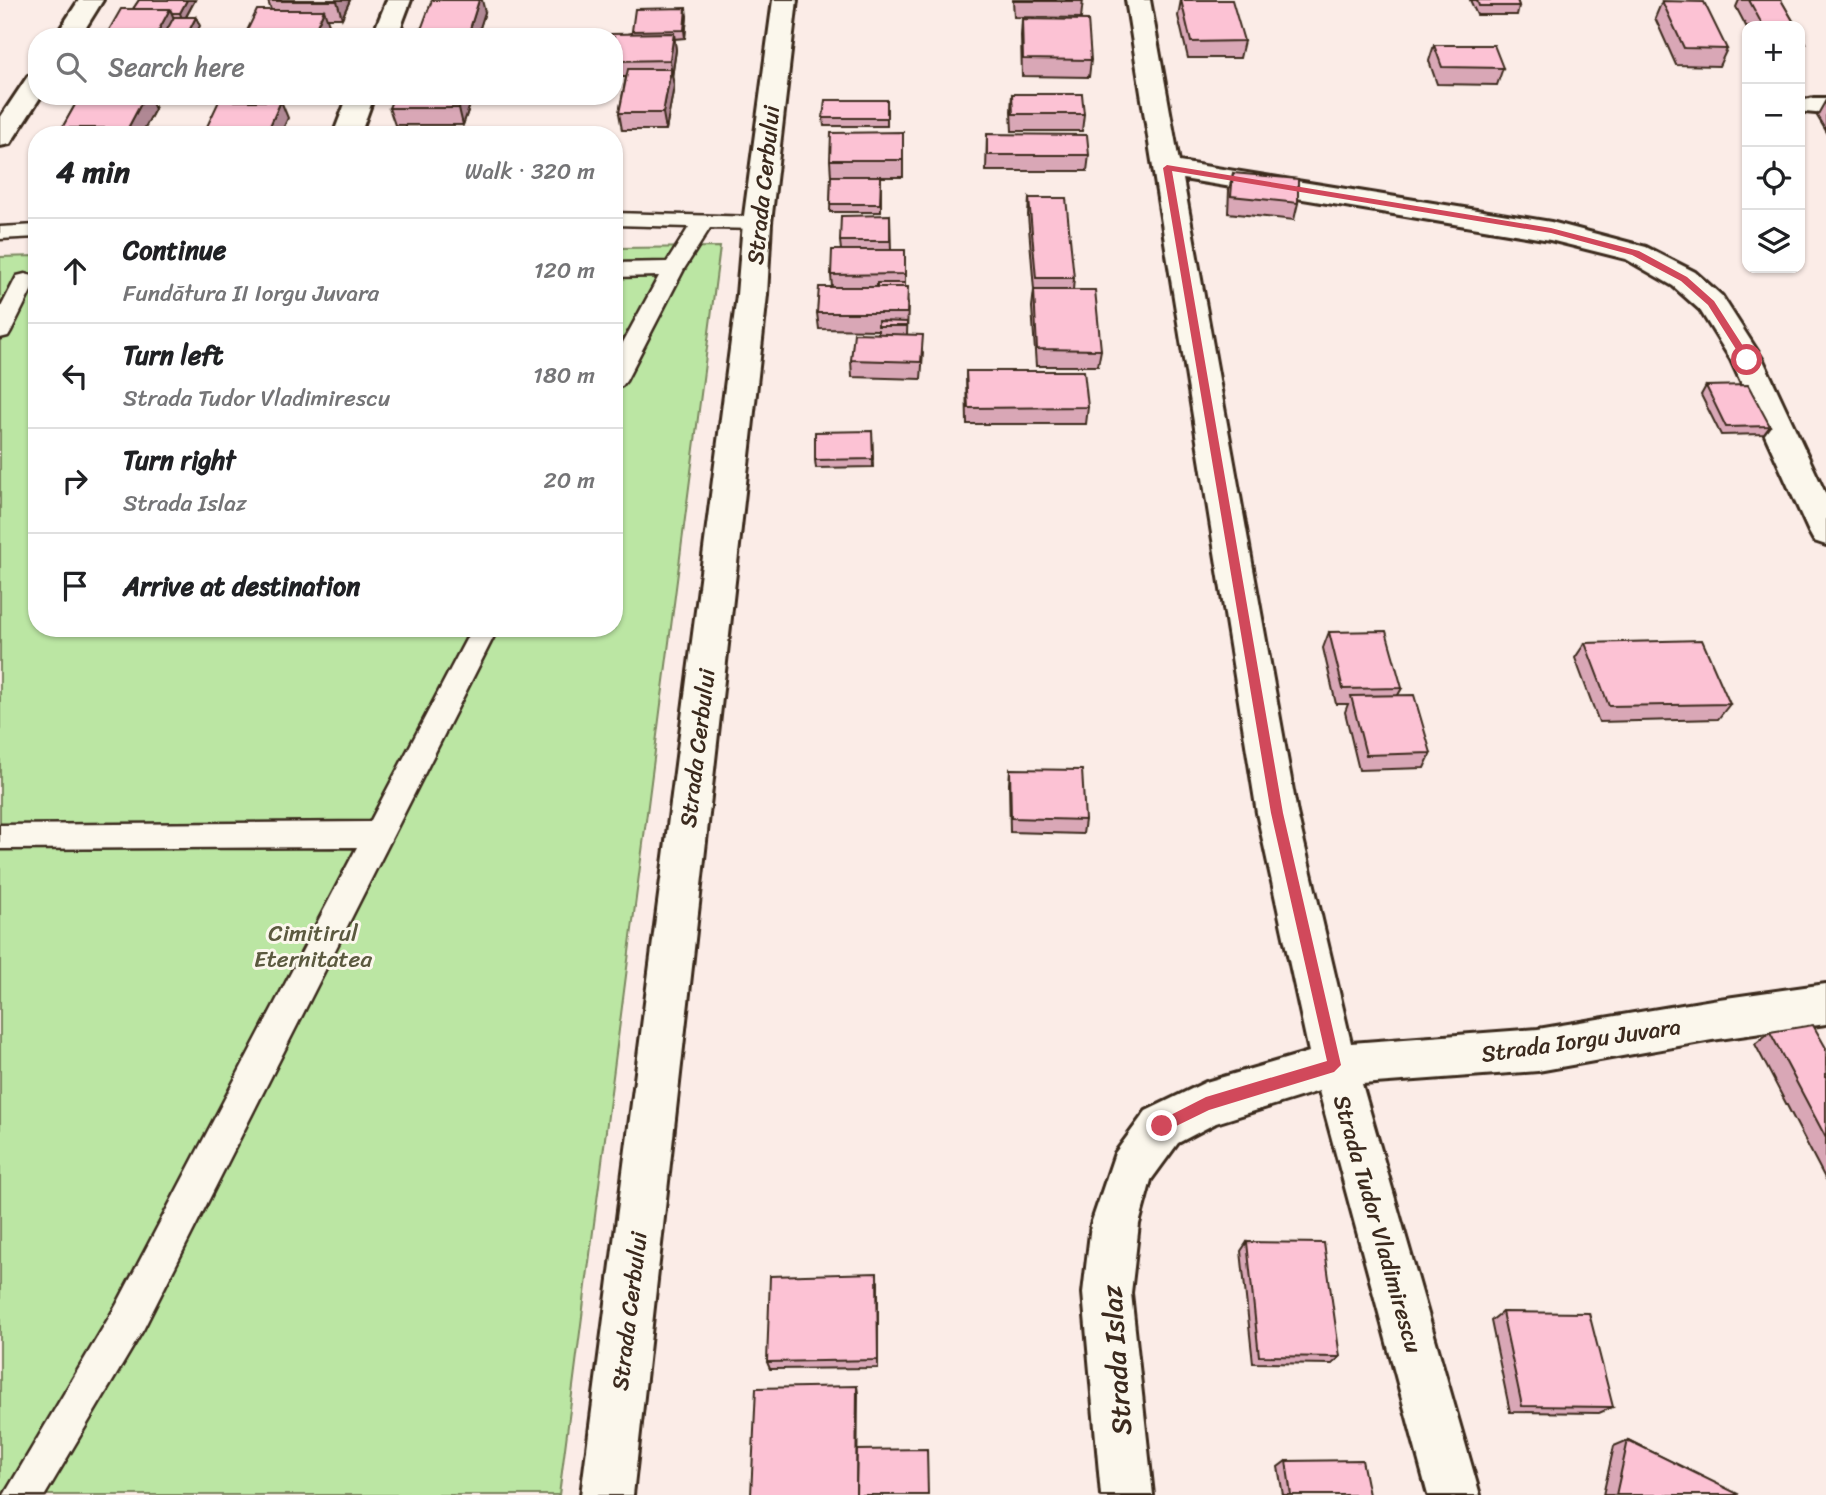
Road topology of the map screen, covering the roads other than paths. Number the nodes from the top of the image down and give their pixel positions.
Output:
1 (91, 0) edge
2 (398, 0) edge
3 (785, 0) edge
4 (1138, 0) edge
5 (72, 28) edge
6 (387, 28) edge
7 (28, 96) edge
8 (358, 105) edge
9 (349, 126) edge
10 (0, 138) edge
11 (1167, 168) junction
12 (623, 219) edge
13 (704, 221) junction
14 (757, 223) junction
15 (28, 231) edge
16 (0, 233) edge
17 (673, 269) junction
18 (623, 270) edge
19 (28, 281) edge
20 (0, 282) edge
21 (28, 286) edge
22 (0, 331) edge
23 (623, 364) edge
24 (1826, 532) edge
25 (480, 637) edge
26 (377, 834) junction
27 (0, 836) edge
28 (1826, 1004) edge
29 (1334, 1065) junction
30 (23, 1495) edge
31 (607, 1495) edge
32 (1127, 1495) edge
33 (1454, 1495) edge

1 - 5 street
2 - 6 street
3 - 14 street, Strada Cerbului
4 - 11 street, Strada Tudor Vladimirescu
7 - 10 street
8 - 9 street
11 - 24 street
11 - 29 street, Strada Tudor Vladimirescu
12 - 13 lane
13 - 14 lane
13 - 17 lane
14 - 31 street, Strada Cerbului
15 - 16 lane
17 - 18 lane
17 - 23 lane
19 - 20 lane
21 - 22 lane
25 - 26 lane
26 - 27 lane
26 - 30 lane
28 - 29 street, Strada Iorgu Juvara
29 - 32 street, Strada Islaz
29 - 33 street, Strada Tudor Vladimirescu

